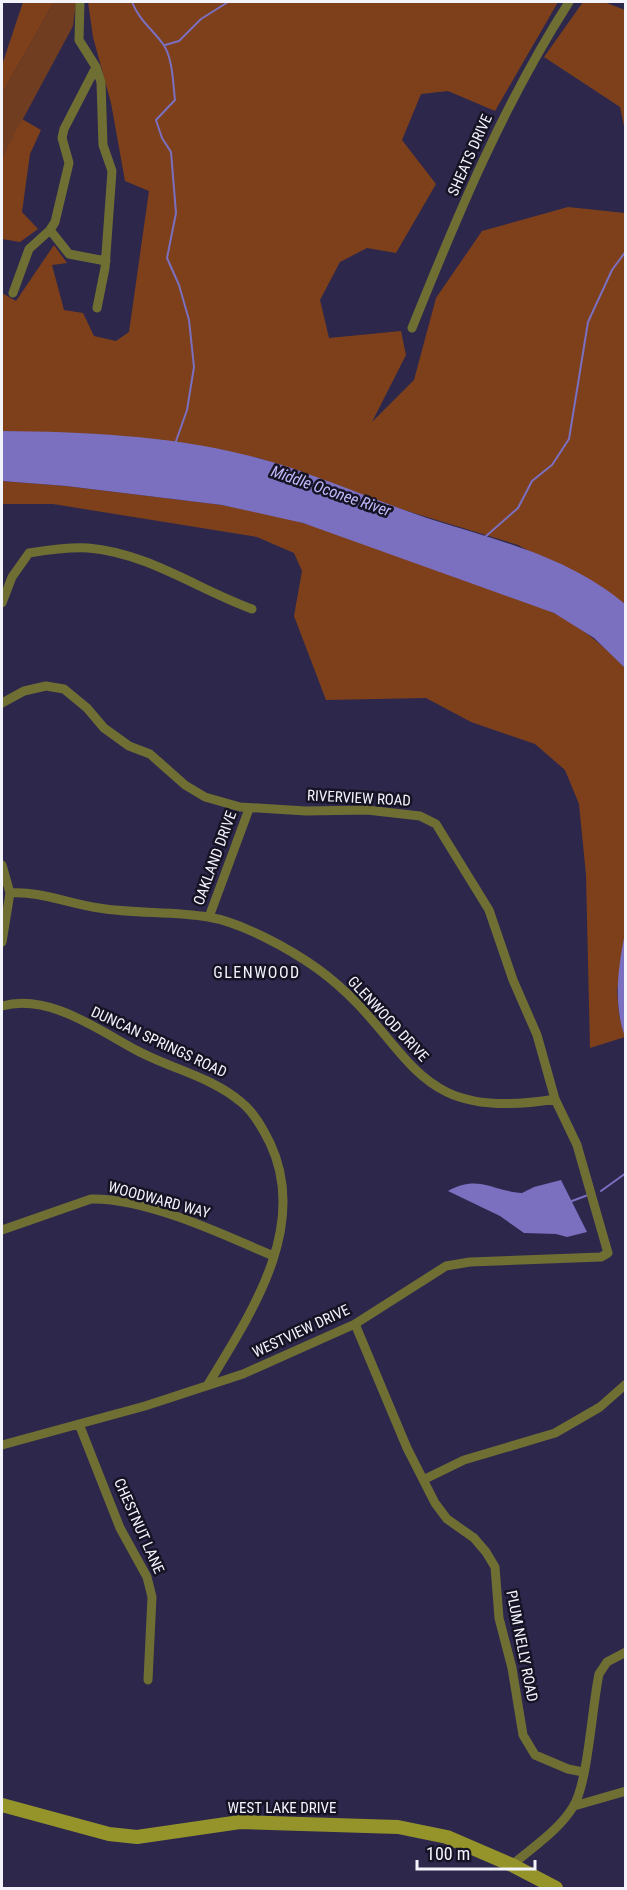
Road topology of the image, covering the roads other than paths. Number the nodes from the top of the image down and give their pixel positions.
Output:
1 (80, 2) edge
2 (569, 2) edge
3 (96, 67) junction
4 (50, 230) junction
5 (106, 261) junction
6 (13, 293) dead end
7 (97, 308) dead end
8 (412, 328) dead end
9 (2, 603) edge
10 (252, 609) dead end
11 (2, 703) edge
12 (249, 809) junction
13 (2, 865) edge
14 (10, 893) junction
15 (209, 917) junction
16 (2, 942) edge
17 (2, 1006) edge
18 (555, 1100) junction
19 (2, 1230) edge
20 (608, 1253) joint
21 (273, 1256) junction
22 (355, 1324) junction
23 (626, 1384) edge
24 (207, 1386) junction
25 (80, 1424) junction
26 (2, 1445) edge
27 (425, 1479) junction
28 (626, 1652) edge
29 (148, 1680) dead end
30 (583, 1772) junction
31 (626, 1791) edge
32 (2, 1804) edge
33 (574, 1806) junction
34 (512, 1865) junction
35 (556, 1888) edge

1 - 3 street
2 - 8 street, SHEATS DRIVE
3 - 4 street
3 - 5 street
4 - 5 street
4 - 6 street
5 - 7 street
9 - 10 street
11 - 12 street, RIVERVIEW ROAD
12 - 15 street, OAKLAND DRIVE
12 - 18 street, RIVERVIEW ROAD
13 - 14 street
14 - 15 street, GLENWOOD DRIVE
14 - 16 street
15 - 18 street, GLENWOOD DRIVE
17 - 21 street, DUNCAN SPRINGS ROAD
18 - 20 street, RIVERVIEW ROAD
19 - 21 street, WOODWARD WAY
20 - 22 street, WESTVIEW DRIVE
21 - 24 street, DUNCAN SPRINGS ROAD
22 - 24 street, WESTVIEW DRIVE
22 - 27 street, PLUM NELLY ROAD
23 - 27 street
24 - 25 street, WESTVIEW DRIVE
25 - 26 street, WESTVIEW DRIVE
25 - 29 street, CHESTNUT LANE
27 - 30 street, PLUM NELLY ROAD
28 - 30 street
30 - 33 street
31 - 33 street
32 - 34 main road, WEST LAKE DRIVE
33 - 34 street
34 - 35 main road, WEST LAKE DRIVE

